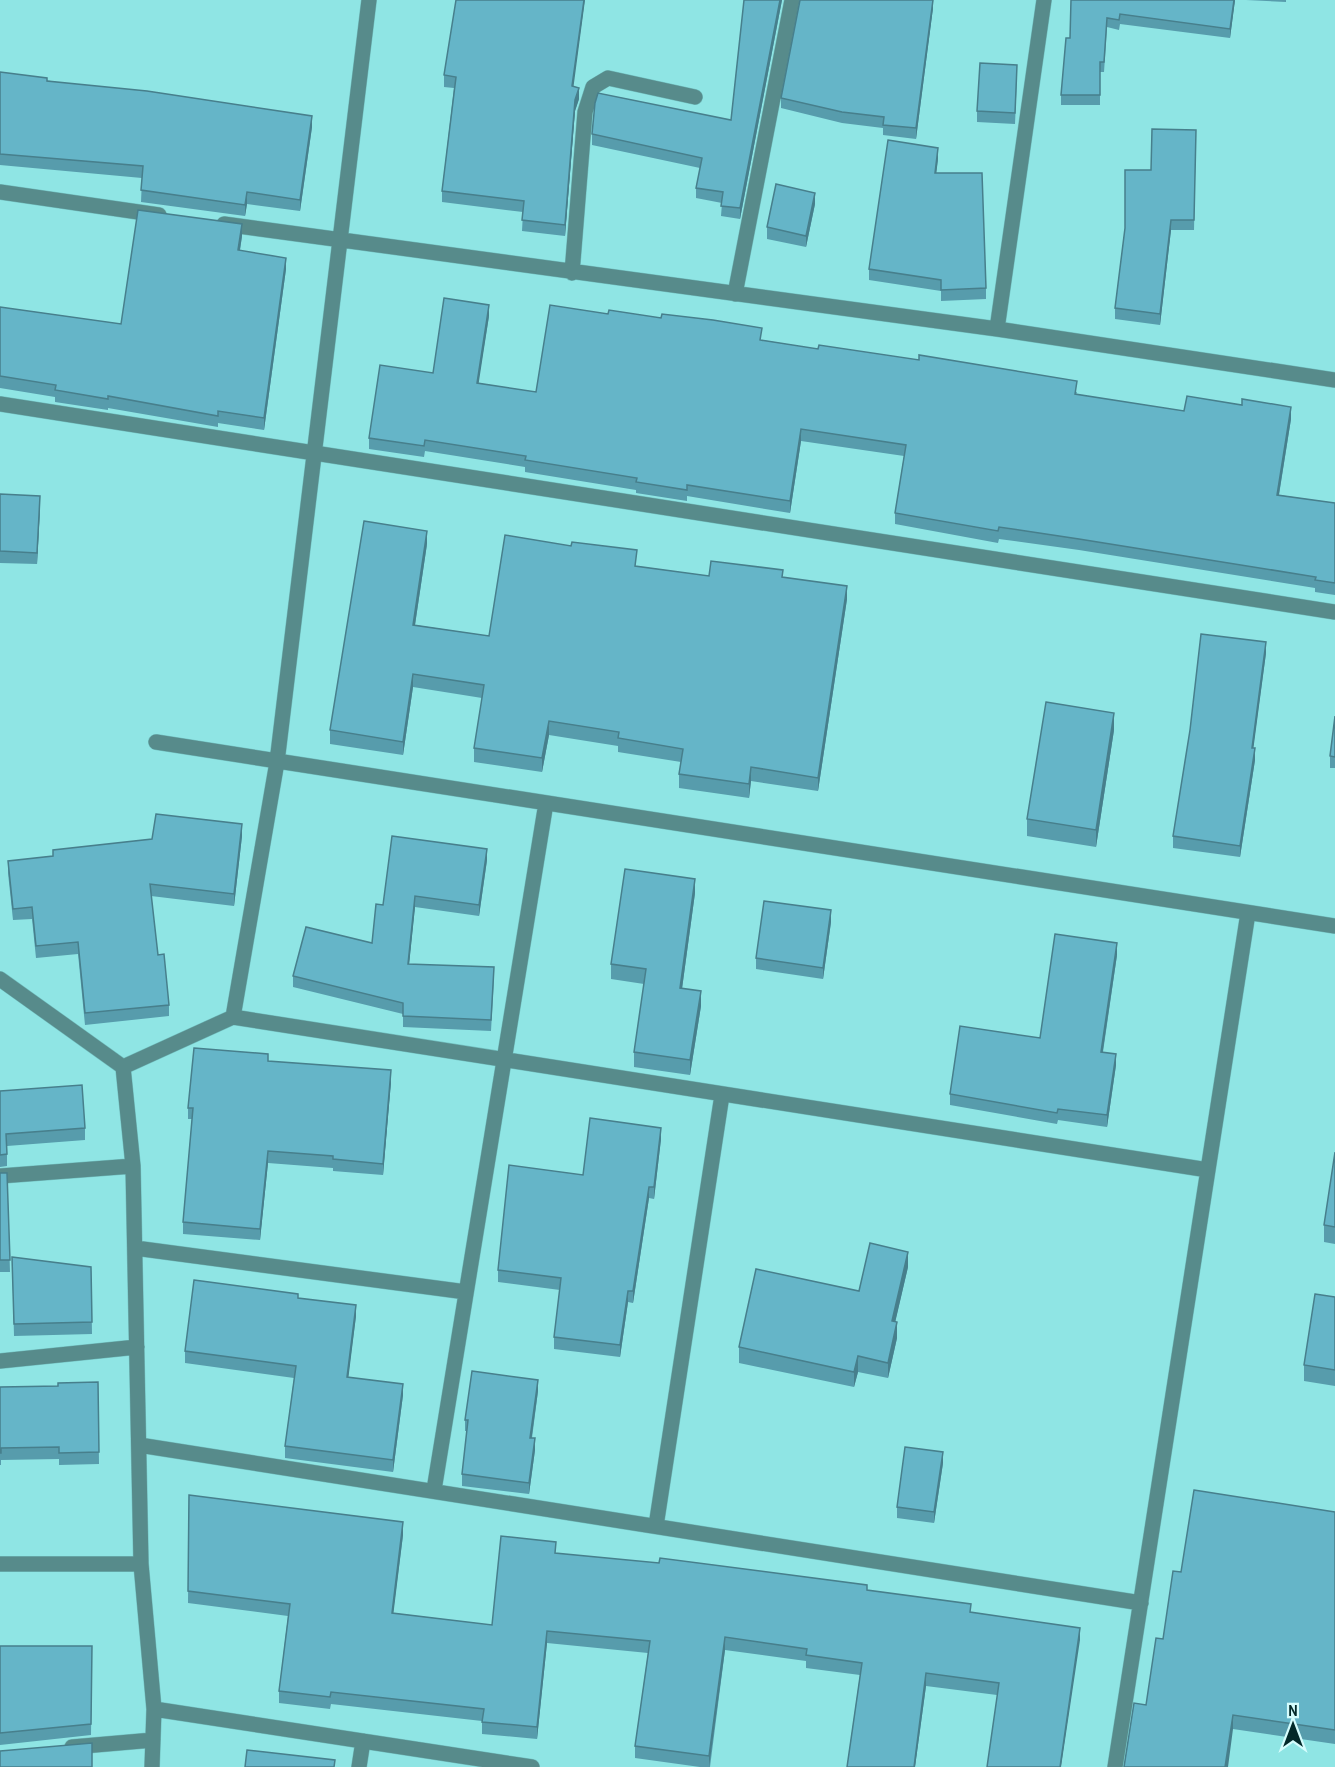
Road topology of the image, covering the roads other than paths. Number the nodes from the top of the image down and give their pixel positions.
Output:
1 (369, 0) edge
2 (792, 0) edge
3 (1044, 0) edge
4 (696, 97) dead end
5 (0, 192) edge
6 (176, 217) edge
7 (211, 222) edge
8 (340, 240) junction
9 (572, 273) junction
10 (735, 294) junction
11 (997, 329) junction
12 (1335, 380) edge
13 (0, 404) edge
14 (314, 453) junction
15 (1335, 612) edge
16 (156, 742) dead end
17 (277, 762) junction
18 (546, 803) junction
19 (1248, 913) junction
20 (1335, 926) edge
21 (0, 979) edge
22 (233, 1017) junction
23 (503, 1062) junction
24 (123, 1067) junction
25 (722, 1095) junction
26 (134, 1166) junction
27 (1208, 1170) junction
28 (0, 1176) edge
29 (135, 1248) junction
30 (466, 1293) junction
31 (137, 1347) junction
32 (0, 1361) edge
33 (139, 1445) junction
34 (434, 1490) junction
35 (656, 1526) junction
36 (0, 1564) edge
37 (141, 1564) junction
38 (1141, 1603) junction
39 (154, 1709) junction
40 (153, 1740) junction
41 (363, 1741) junction
42 (59, 1748) edge
43 (152, 1767) edge
44 (359, 1767) edge
45 (532, 1767) edge
46 (1115, 1767) edge

1 - 8 street
2 - 10 street
3 - 11 street
4 - 9 street
5 - 6 street
7 - 8 street
8 - 9 street
8 - 14 street
9 - 10 street
10 - 11 street
11 - 12 street
13 - 14 street
14 - 15 street
14 - 17 street
16 - 17 street
17 - 18 street
17 - 22 street
18 - 19 street
18 - 23 street
19 - 20 street
19 - 27 street
21 - 24 street
22 - 23 street
22 - 24 street
23 - 25 street
23 - 30 street
24 - 26 street
25 - 27 street
25 - 35 street
26 - 28 street
26 - 29 street
27 - 38 street
29 - 30 street
29 - 31 street
30 - 34 street
31 - 32 street
31 - 33 street
33 - 34 street
33 - 37 street
34 - 35 street
35 - 38 street
36 - 37 street
37 - 39 street
38 - 46 street
39 - 40 street
39 - 41 street
40 - 42 street
40 - 43 street
41 - 44 street
41 - 45 street

